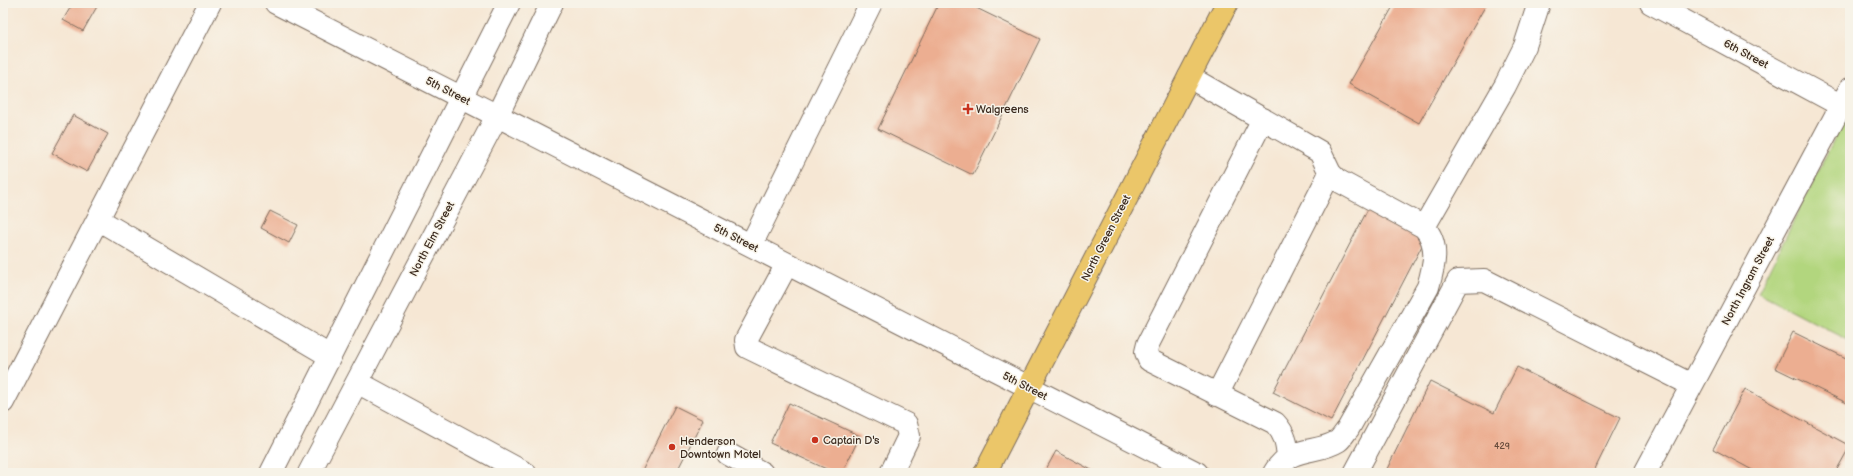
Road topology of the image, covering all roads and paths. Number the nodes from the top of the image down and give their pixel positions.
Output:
1 (210, 3) edge
2 (276, 3) edge
3 (509, 3) edge
4 (552, 3) edge
5 (871, 3) edge
6 (1227, 3) edge
7 (1539, 3) edge
8 (1651, 3) edge
9 (1189, 77) junction
10 (461, 97) junction
11 (1846, 98) edge
12 (497, 116) junction
13 (1263, 119) junction
14 (1330, 173) junction
15 (99, 220) junction
16 (1424, 227) junction
17 (751, 245) junction
18 (787, 264) junction
19 (330, 356) junction
20 (356, 382) junction
21 (1692, 385) junction
22 (1029, 388) junction
23 (1217, 395) junction
24 (3, 402) edge
25 (728, 454) dead end
26 (1281, 465) edge
27 (271, 473) edge
28 (309, 473) edge
29 (525, 473) edge
30 (762, 473) edge
31 (891, 473) edge
32 (984, 473) edge
33 (1197, 473) edge
34 (1355, 473) edge
35 (1644, 473) edge

1 - 15 street
2 - 10 street, 5th Street
3 - 10 street
4 - 12 street, North Elm Street
5 - 17 street
6 - 9 main road, North Green Street
7 - 16 street
8 - 11 street, 6th Street
9 - 13 street
9 - 22 main road, North Green Street
10 - 12 street, 5th Street
10 - 19 street
11 - 21 street, North Ingram Street
12 - 17 street, 5th Street
12 - 20 street, North Elm Street
13 - 14 street
13 - 23 street
14 - 16 street
14 - 23 street
15 - 19 street
15 - 24 street
16 - 26 street
17 - 18 street, 5th Street
18 - 22 street, 5th Street
18 - 31 street
19 - 27 street
20 - 28 street, North Elm Street
20 - 29 street
21 - 34 street
21 - 35 street, North Ingram Street
22 - 32 main road, North Green Street
22 - 33 street, 5th Street
23 - 26 street
25 - 30 street

